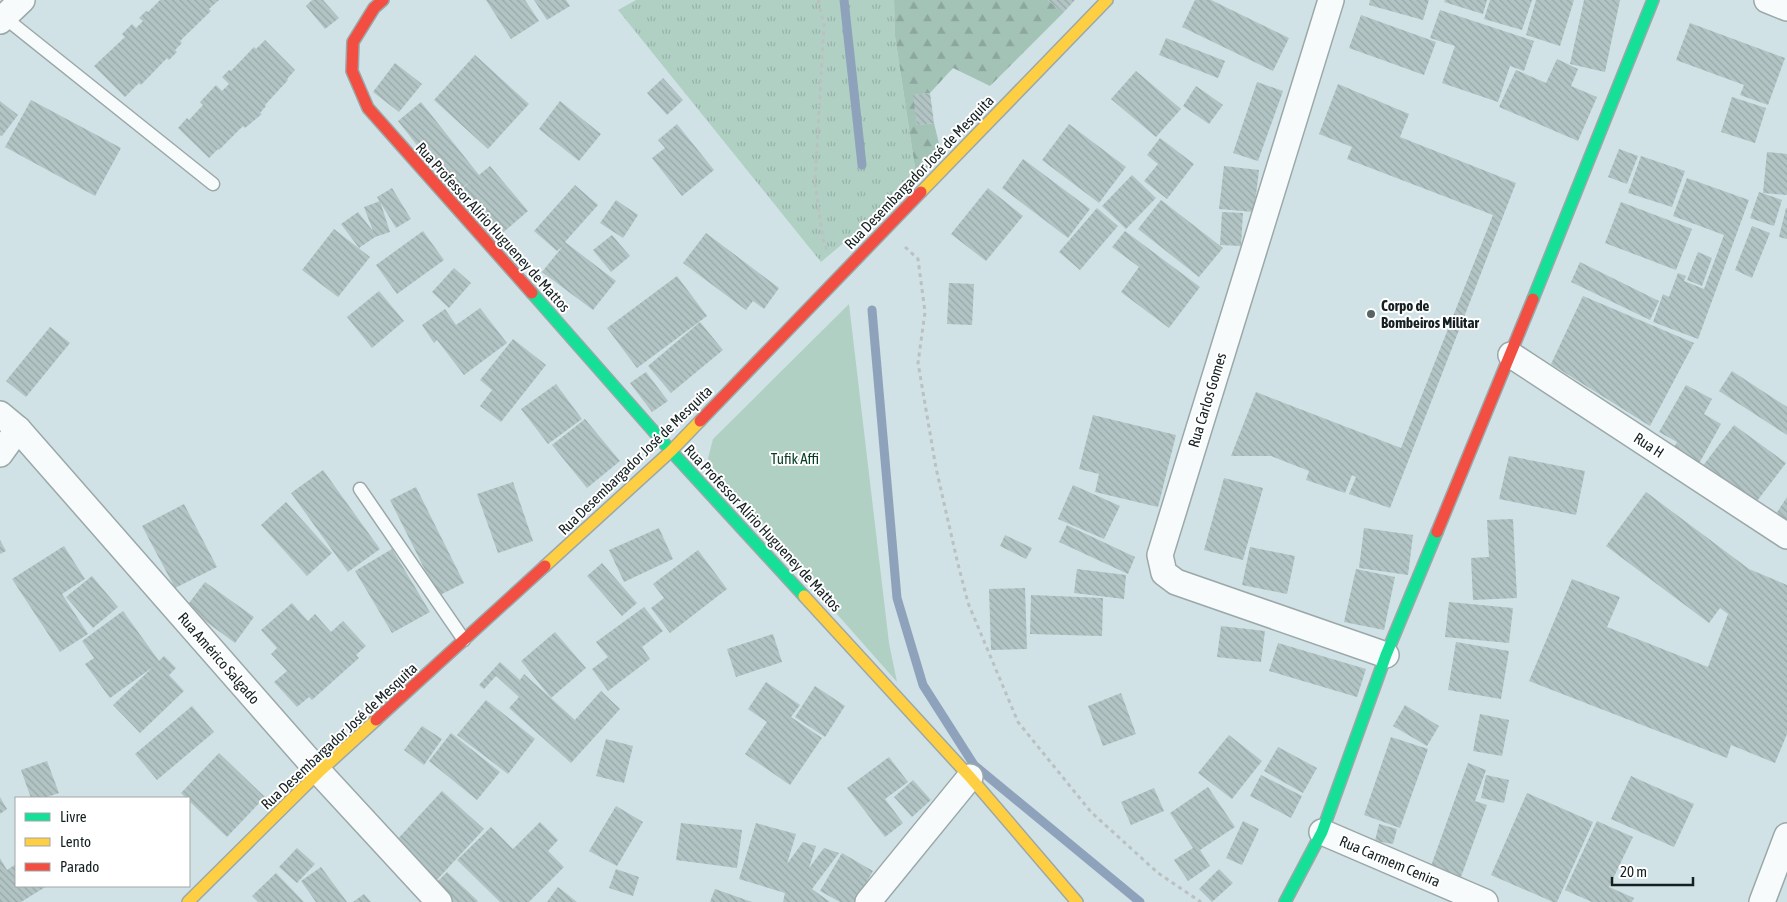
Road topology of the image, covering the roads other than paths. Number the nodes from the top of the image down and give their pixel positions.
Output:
1 (22, 0) edge
2 (383, 0) edge
3 (1107, 0) edge
4 (1331, 0) edge
5 (1653, 0) edge
6 (1767, 0) edge
7 (1787, 8) edge
8 (2, 19) edge
9 (213, 184) dead end
10 (1511, 355) junction
11 (9, 422) edge
12 (671, 451) junction
13 (0, 454) edge
14 (360, 489) dead end
15 (1787, 536) edge
16 (464, 640) junction
17 (1386, 655) junction
18 (319, 772) junction
19 (970, 777) junction
20 (1322, 832) junction
21 (1787, 836) edge
22 (188, 902) edge
23 (439, 902) edge
24 (868, 902) edge
25 (1077, 902) edge
26 (1284, 902) edge
27 (1485, 902) edge
28 (1762, 902) edge

1 - 8 street
2 - 12 street, Rua Professor Alírio Hugueney de Mattos
3 - 12 street, Rua Desembargador José de Mesquita
4 - 17 street, Rua Carlos Gomes
5 - 10 street
6 - 7 street
8 - 9 lane
10 - 15 street, Rua H
10 - 17 street
11 - 13 street
11 - 18 street, Rua Américo Salgado
12 - 16 street, Rua Desembargador José de Mesquita
12 - 19 street, Rua Professor Alírio Hugueney de Mattos
14 - 16 lane
16 - 18 street, Rua Desembargador José de Mesquita
17 - 20 street
18 - 22 street, Rua Desembargador José de Mesquita
18 - 23 street, Rua Américo Salgado
19 - 24 street
19 - 25 street, Rua Professor Alírio Hugueney de Mattos
20 - 26 street
20 - 27 street, Rua Carmem Cenira
21 - 28 street

